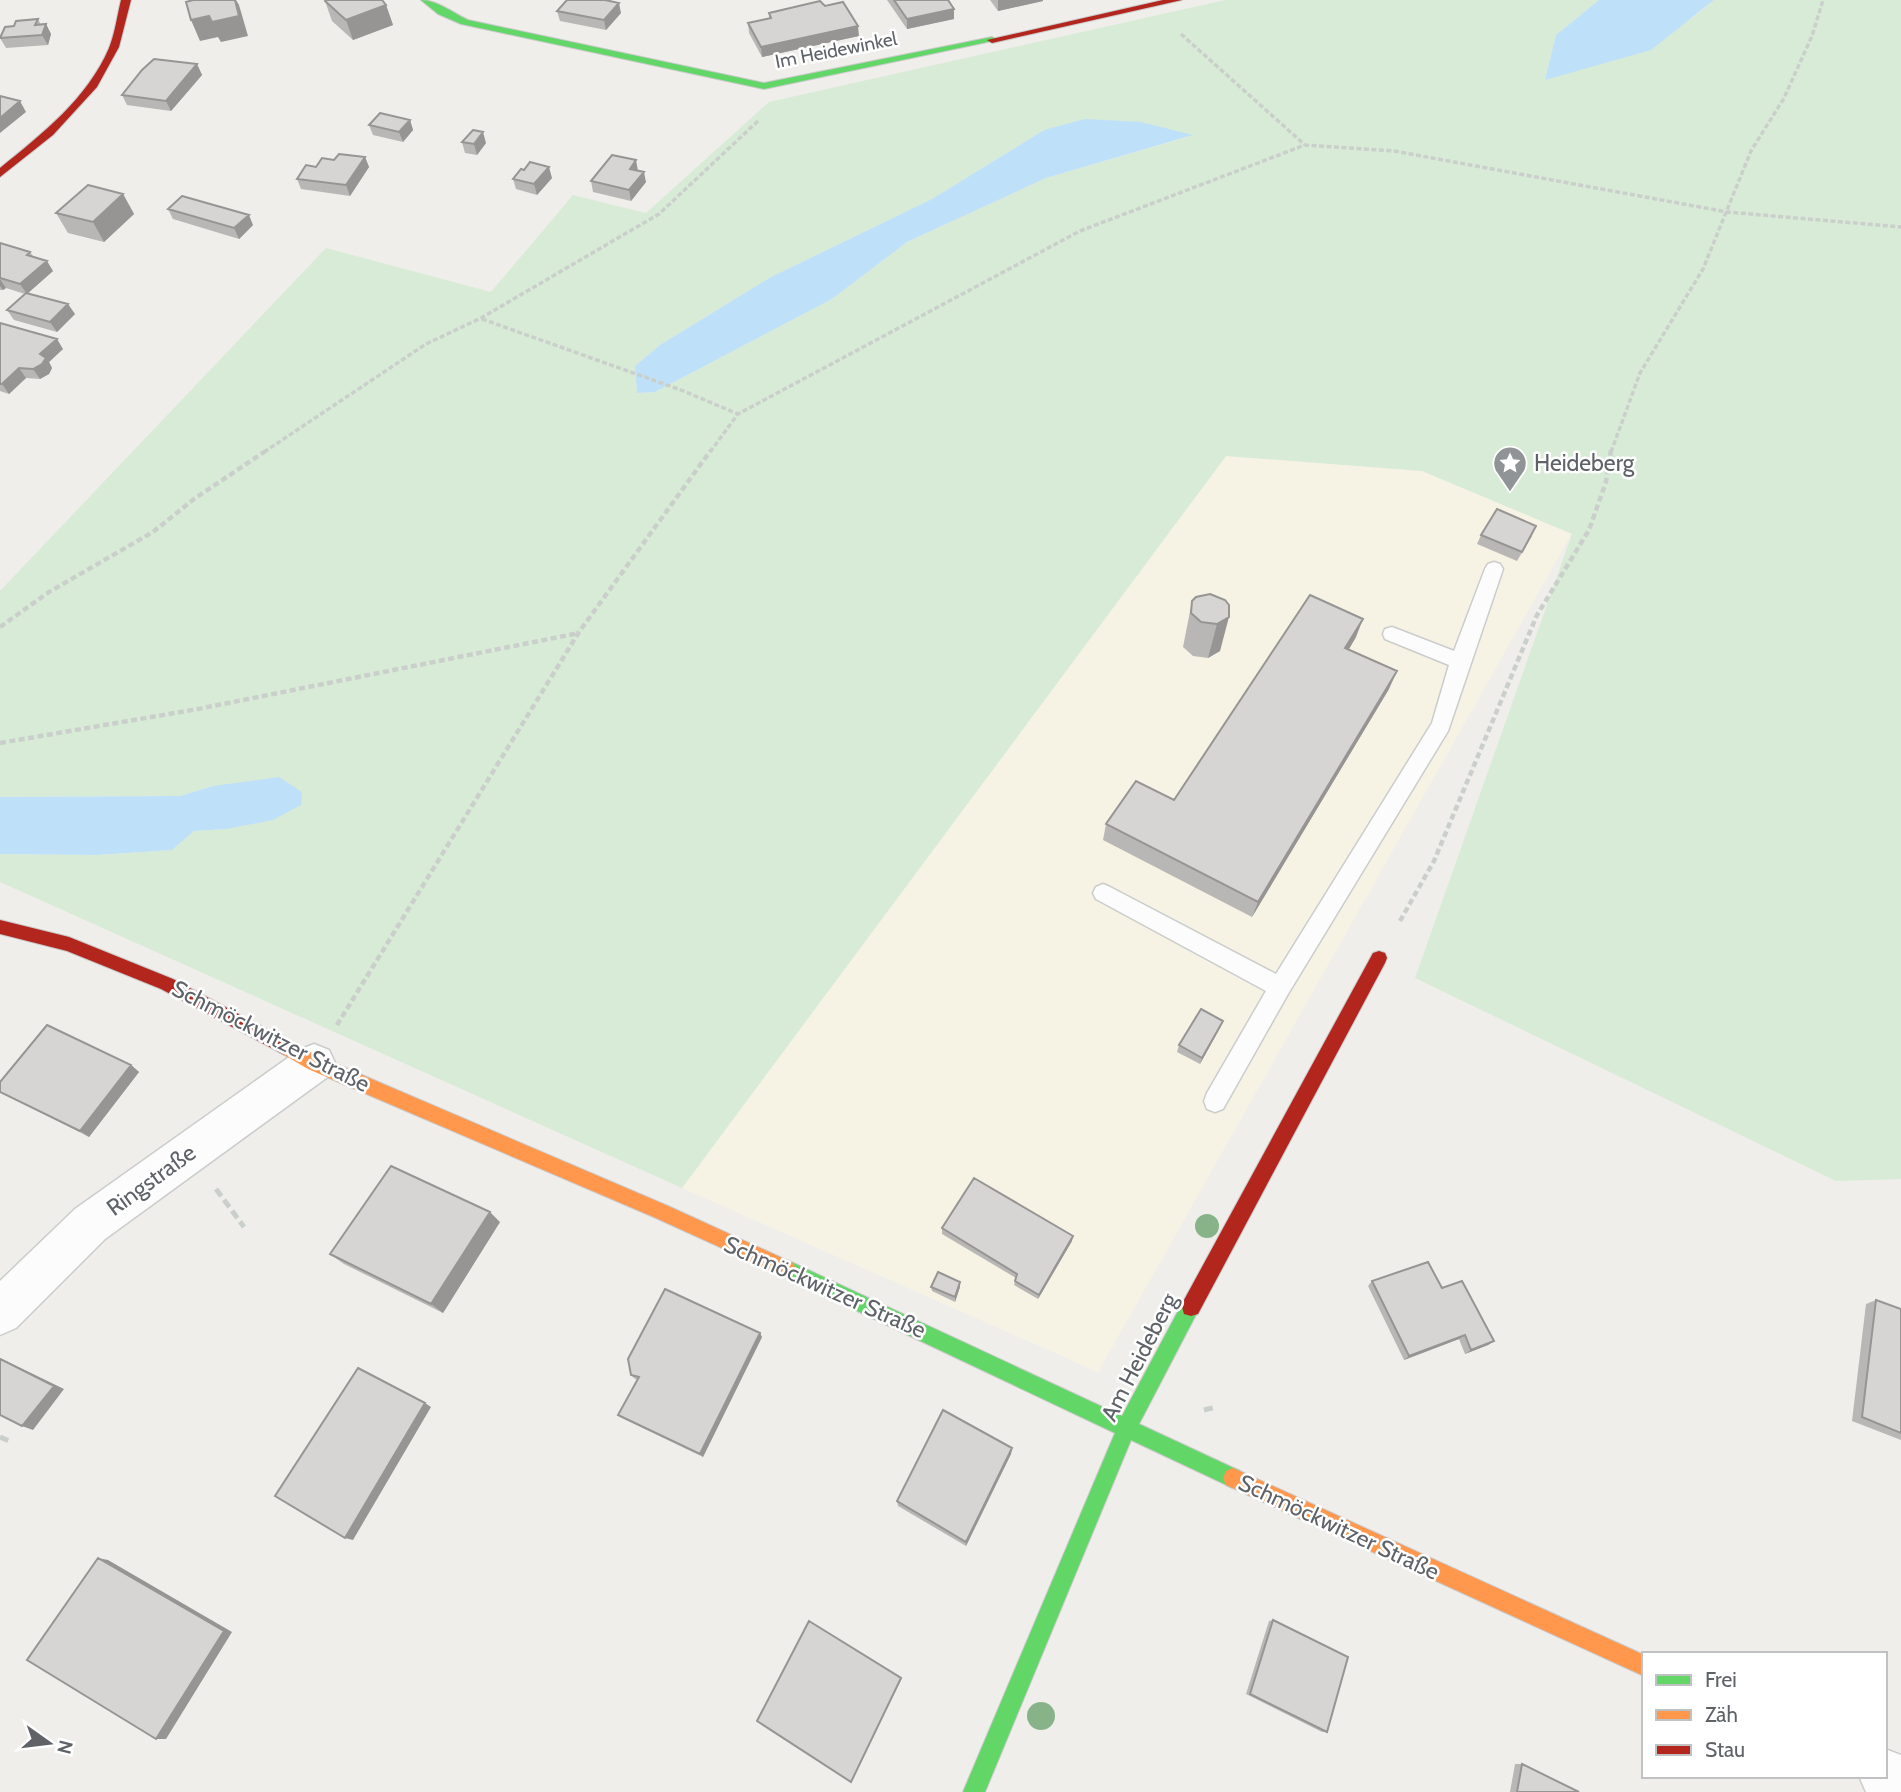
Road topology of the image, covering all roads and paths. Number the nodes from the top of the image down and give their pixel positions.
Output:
1 (126, 0) edge
2 (426, 0) edge
3 (1177, 0) edge
4 (1824, 0) edge
5 (1149, 5) junction
6 (764, 86) junction
7 (1305, 145) junction
8 (0, 174) edge
9 (1727, 212) junction
10 (1901, 227) edge
11 (481, 318) junction
12 (738, 414) junction
13 (1494, 569) dead end
14 (0, 627) edge
15 (579, 632) junction
16 (1392, 634) dead end
17 (1460, 661) junction
18 (0, 743) edge
19 (1103, 893) dead end
20 (0, 927) edge
21 (1378, 958) joint
22 (1280, 987) junction
23 (314, 1063) junction
24 (1215, 1101) dead end
25 (213, 1180) dead end
26 (244, 1227) dead end
27 (0, 1312) edge
28 (1127, 1427) junction
29 (0, 1437) edge
30 (9, 1441) dead end
31 (1642, 1665) edge
32 (974, 1792) edge

1 - 8 street
2 - 6 street, Im Heidewinkel
3 - 5 street, Im Heidewinkel
4 - 9 path
5 - 6 street, Im Heidewinkel
5 - 7 path
6 - 11 path
7 - 9 path
7 - 12 path
9 - 10 path
9 - 21 path
11 - 12 path
11 - 14 path
12 - 15 path
13 - 17 lane
15 - 18 path
15 - 23 path
16 - 17 lane
17 - 22 lane
19 - 22 lane
20 - 23 street, Schmöckwitzer Straße
21 - 28 street, Am Heideberg
22 - 24 lane
23 - 27 street, Ringstraße
23 - 28 street, Schmöckwitzer Straße
25 - 26 path
28 - 31 street, Schmöckwitzer Straße
28 - 32 street, Am Heideberg
29 - 30 path

